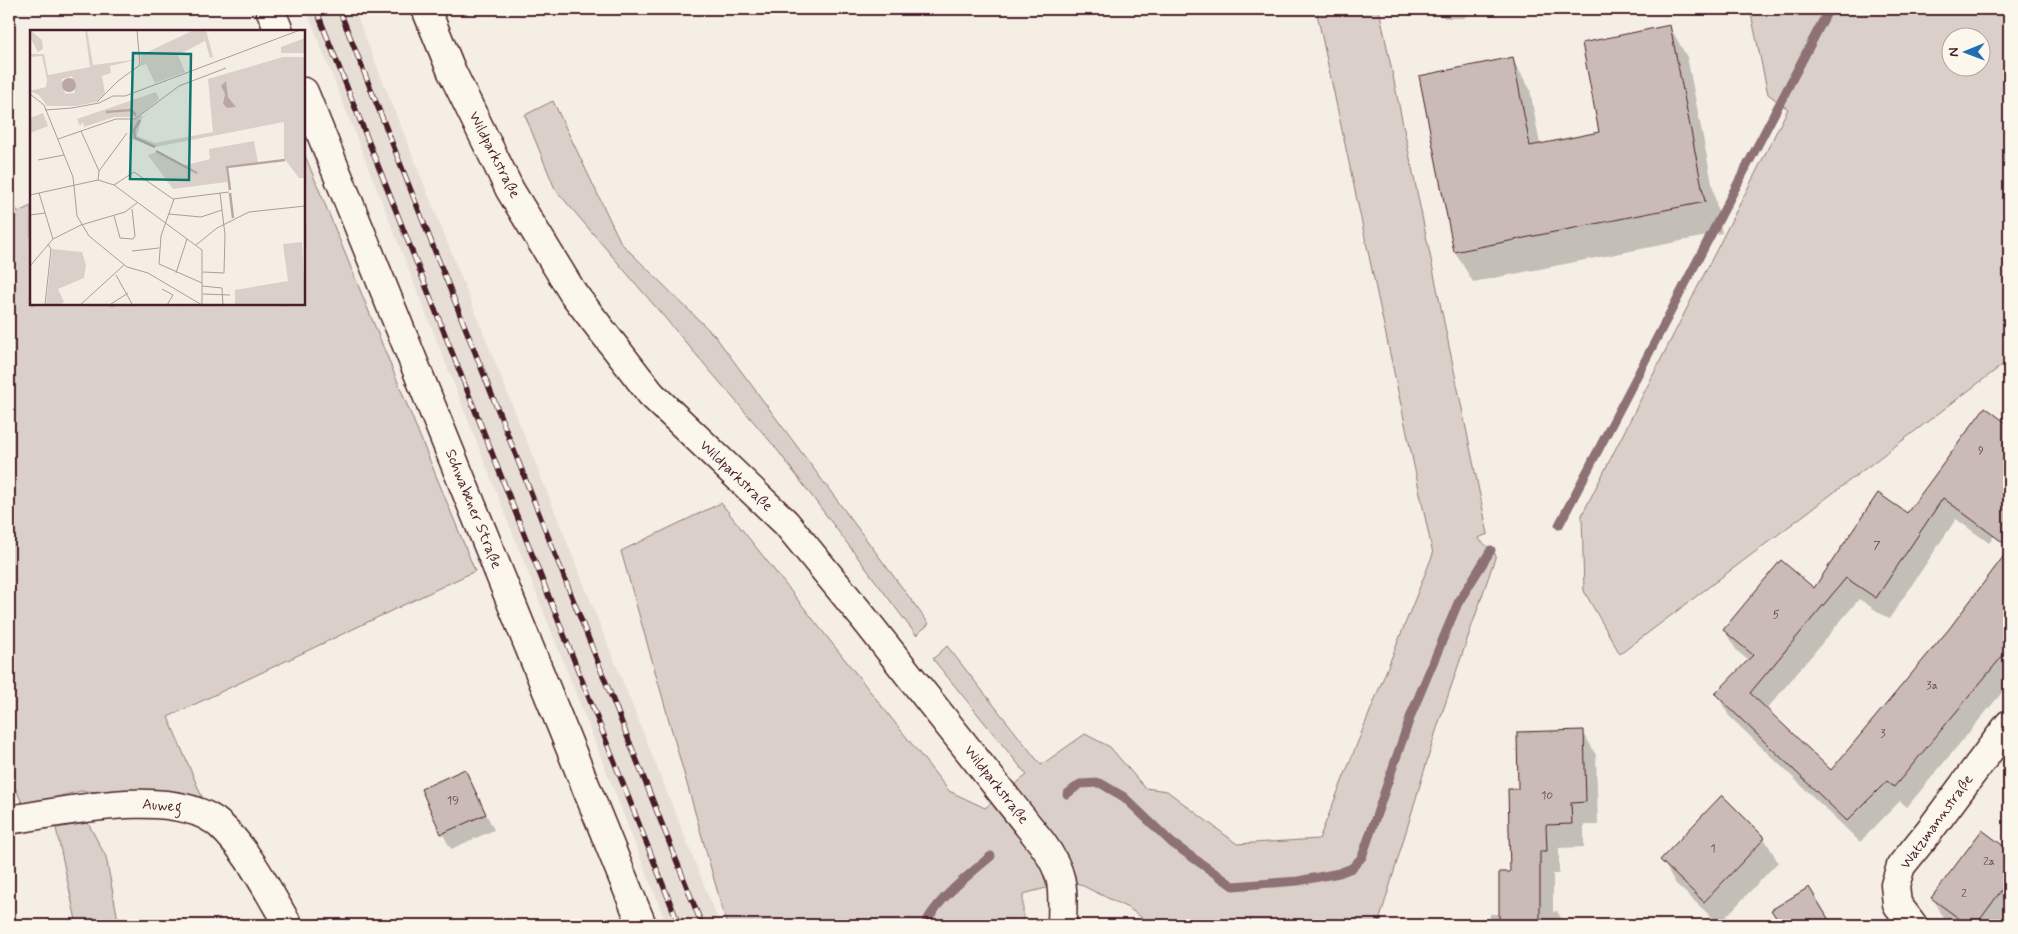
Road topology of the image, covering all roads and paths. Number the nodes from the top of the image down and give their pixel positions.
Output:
1 (270, 9) edge
2 (426, 9) edge
3 (279, 30) edge
4 (305, 94) edge
5 (2009, 724) edge
6 (9, 820) edge
7 (288, 925) edge
8 (642, 925) edge
9 (1062, 925) edge
10 (1914, 925) edge

1 - 3 street
2 - 9 street, Wildparkstraße
4 - 8 street, Schwabener Straße
5 - 10 street, Watzmannstraße
6 - 7 street, Auweg

